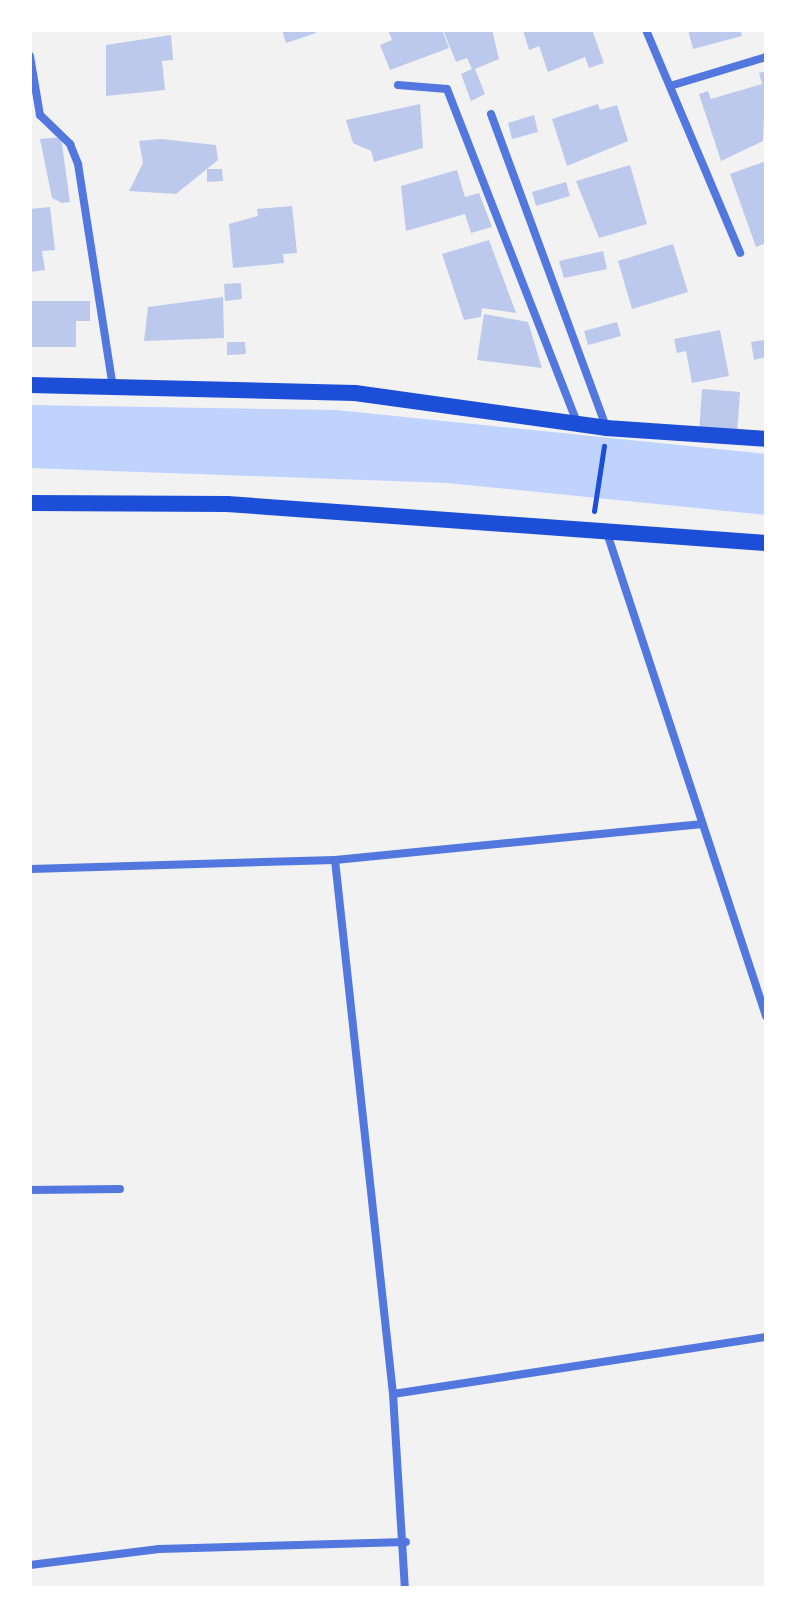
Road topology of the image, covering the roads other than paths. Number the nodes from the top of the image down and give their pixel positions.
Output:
1 (646, 30) edge
2 (30, 56) edge
3 (766, 57) edge
4 (398, 85) dead end
5 (670, 86) junction
6 (491, 114) dead end
7 (740, 253) dead end
8 (30, 385) edge
9 (113, 388) junction
10 (576, 420) junction
11 (606, 432) junction
12 (766, 439) edge
13 (30, 503) edge
14 (605, 529) junction
15 (766, 543) edge
16 (700, 824) junction
17 (335, 860) junction
18 (30, 869) edge
19 (761, 987) edge
20 (766, 1016) edge
21 (120, 1189) dead end
22 (30, 1190) edge
23 (766, 1337) edge
24 (393, 1394) junction
25 (406, 1542) junction
26 (30, 1565) edge
27 (405, 1588) edge

1 - 5 street
2 - 9 street
3 - 5 street
4 - 10 street
5 - 7 street
6 - 11 street
8 - 9 main road
9 - 10 main road
10 - 11 main road
11 - 12 main road
13 - 14 main road
14 - 15 main road
14 - 16 street
16 - 17 street
16 - 19 street
17 - 18 street
17 - 24 street
19 - 20 street
21 - 22 street
23 - 24 street
24 - 25 street
25 - 26 street
25 - 27 street

